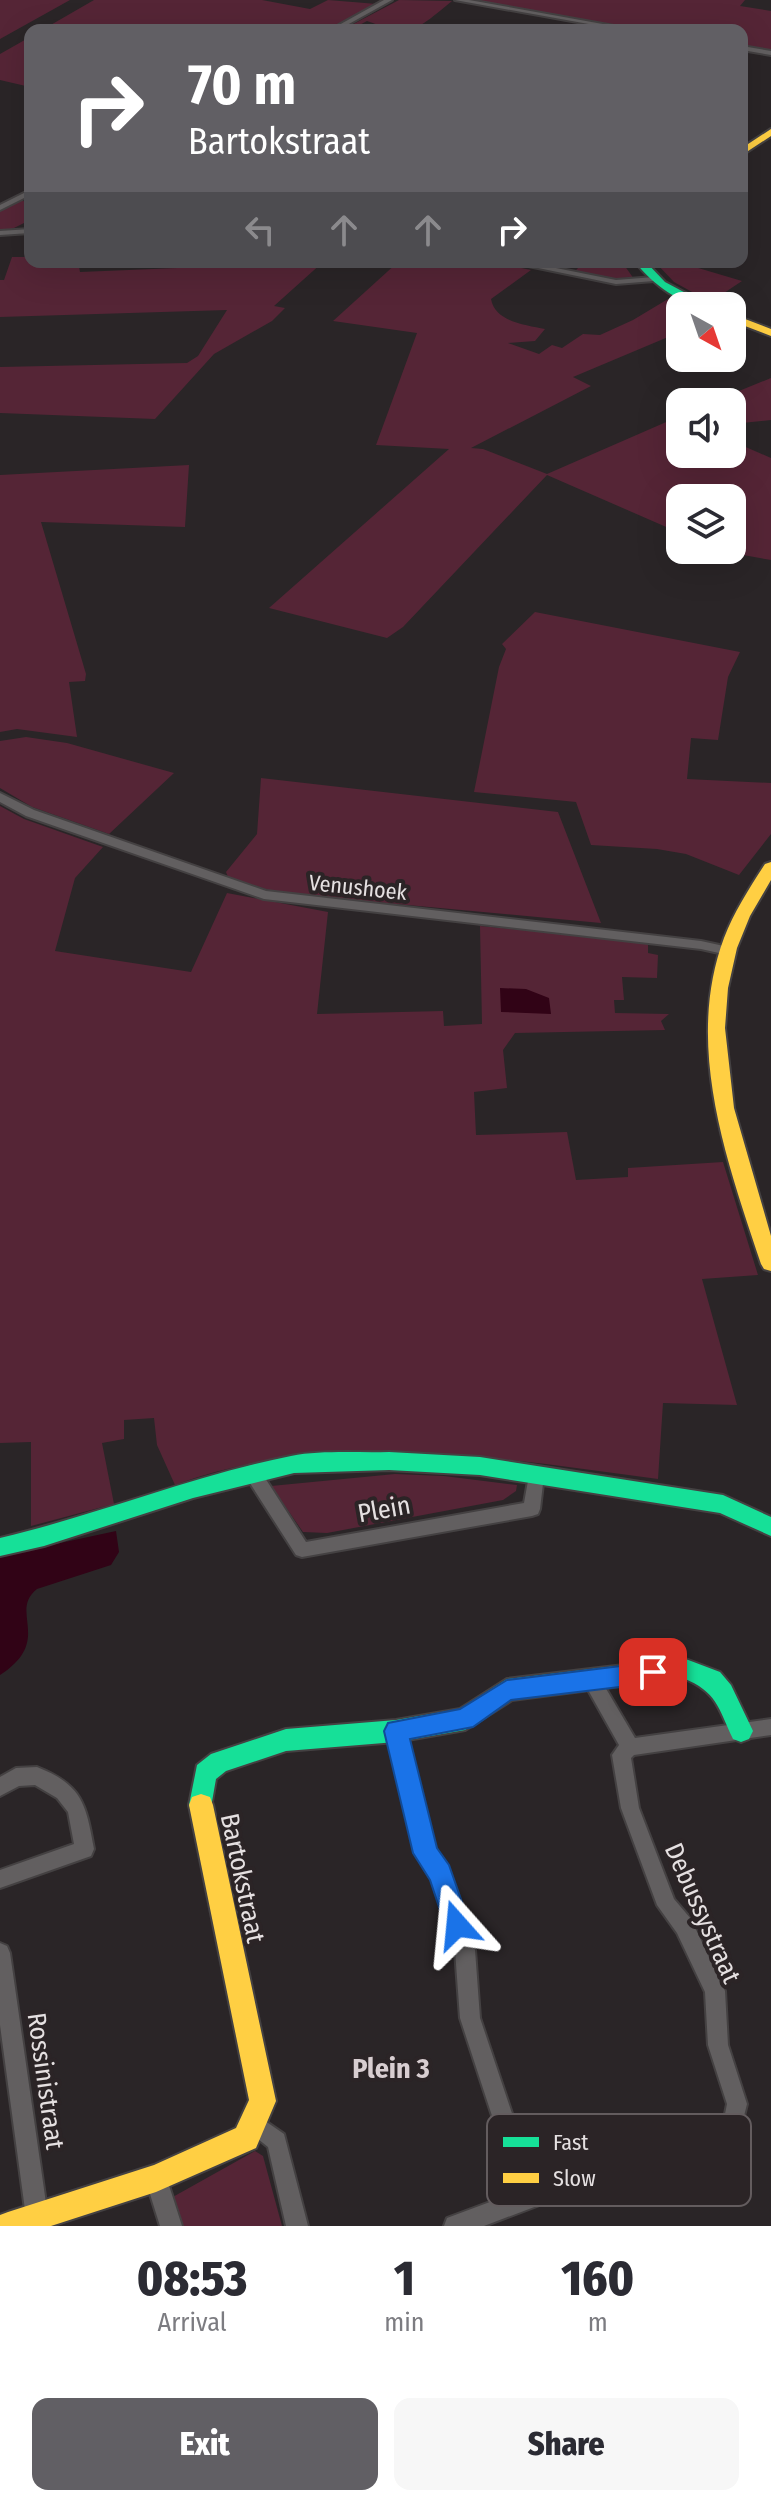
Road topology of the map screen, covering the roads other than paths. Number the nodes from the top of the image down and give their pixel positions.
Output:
1 (389, 0) edge
2 (458, 0) edge
3 (344, 24) edge
4 (598, 24) edge
5 (748, 49) edge
6 (771, 53) edge
7 (771, 132) edge
8 (748, 148) edge
9 (24, 195) edge
10 (0, 208) edge
11 (24, 231) edge
12 (0, 233) edge
13 (544, 268) edge
14 (645, 268) edge
15 (654, 279) junction
16 (673, 292) edge
17 (746, 323) edge
18 (771, 333) edge
19 (0, 797) edge
20 (771, 867) edge
21 (728, 951) junction
22 (771, 1264) edge
23 (252, 1472) junction
24 (536, 1475) junction
25 (771, 1527) edge
26 (0, 1547) edge
27 (592, 1681) junction
28 (771, 1727) edge
29 (396, 1731) junction
30 (741, 1731) junction
31 (630, 1747) junction
32 (0, 1787) edge
33 (0, 1879) edge
34 (0, 1953) edge
35 (502, 2114) edge
36 (735, 2114) edge
37 (255, 2124) junction
38 (156, 2178) junction
39 (504, 2206) edge
40 (37, 2217) junction
41 (8, 2226) edge
42 (171, 2226) edge
43 (297, 2226) edge
44 (455, 2226) edge

1 - 3 street
2 - 4 street
5 - 6 street
7 - 8 street
9 - 10 street
11 - 12 street
13 - 15 street
14 - 15 street
15 - 16 street
17 - 18 street
19 - 21 street, Venushoek
20 - 21 street
21 - 22 street
23 - 24 street, Plein
23 - 24 street, Plein
23 - 26 street, Plein
24 - 25 street, Plein
27 - 29 street, Bartokstraat
27 - 30 street, Bartokstraat
27 - 31 street
28 - 30 street
29 - 35 street
29 - 37 street, Bartokstraat
30 - 31 street
31 - 36 street, Debussystraat
32 - 33 street
34 - 40 street, Rossinistraat
37 - 38 street
37 - 43 street
38 - 40 street
38 - 42 street
39 - 44 street
40 - 41 street

